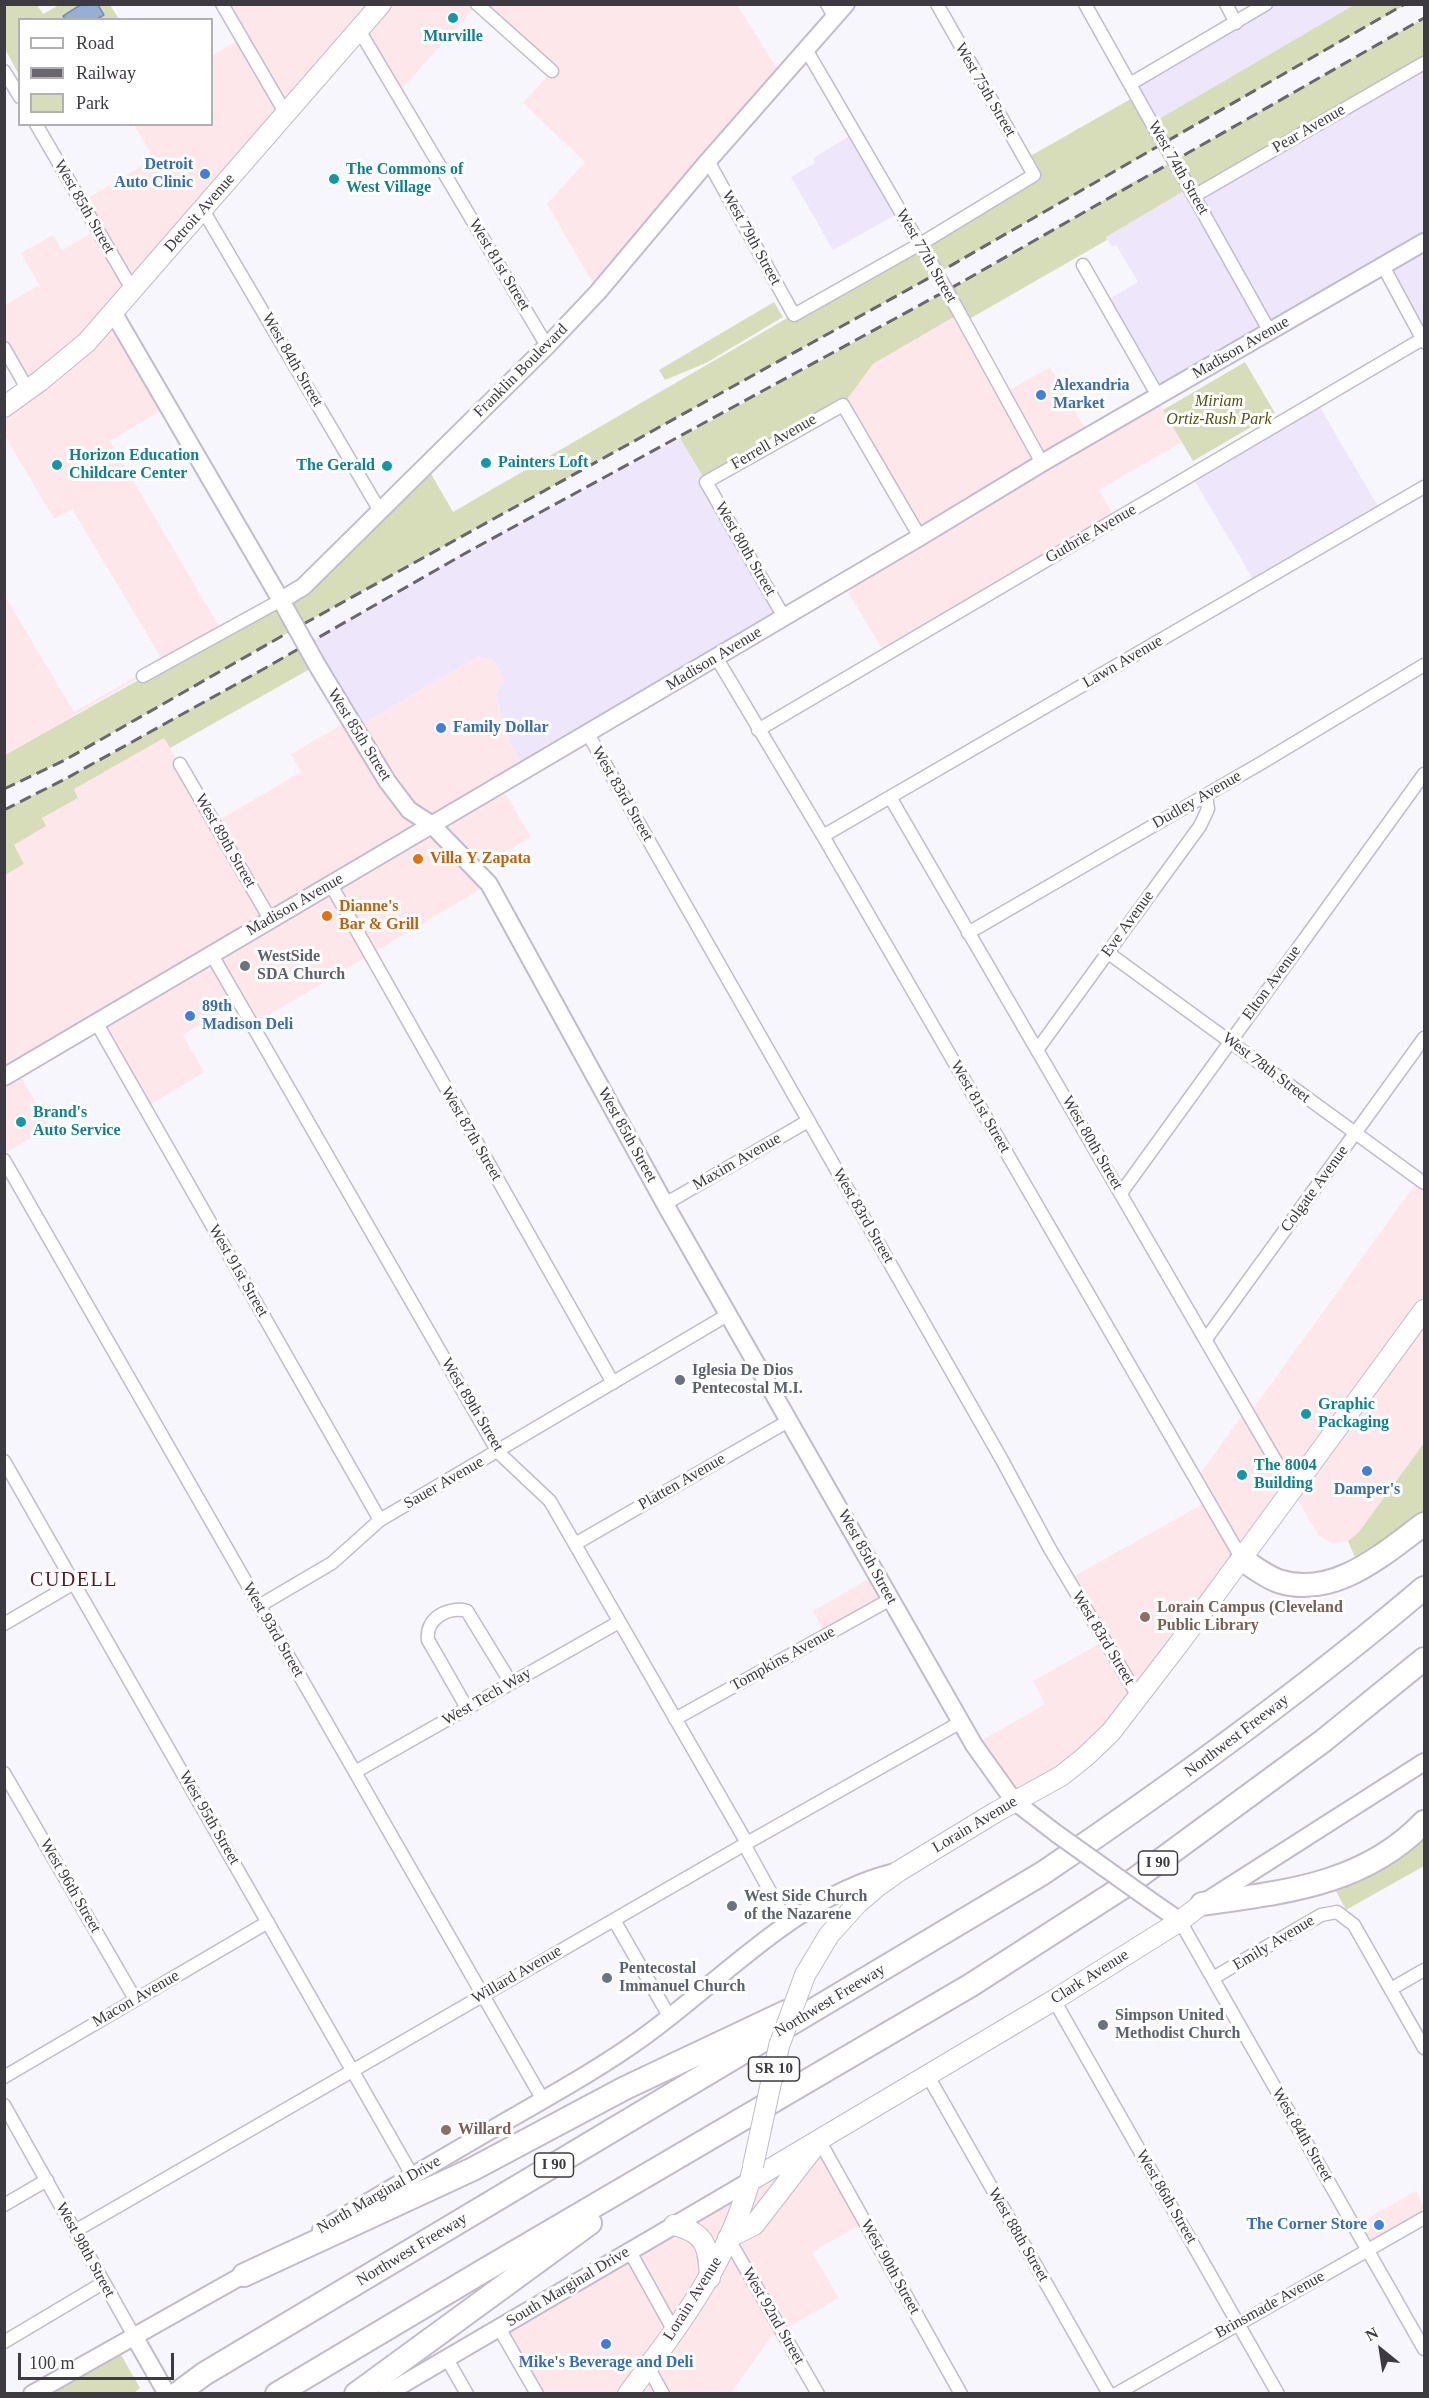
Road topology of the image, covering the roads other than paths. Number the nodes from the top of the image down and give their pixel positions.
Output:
1 (222, 4) edge
2 (381, 4) edge
3 (477, 4) edge
4 (846, 4) edge
5 (937, 4) edge
6 (1085, 4) edge
7 (1226, 4) edge
8 (1266, 4) edge
9 (831, 11) edge
10 (1236, 23) junction
11 (359, 30) junction
12 (807, 51) junction
13 (1425, 63) edge
14 (4, 71) edge
15 (552, 71) dead end
16 (1130, 84) junction
17 (18, 94) edge
18 (286, 114) junction
19 (37, 126) edge
20 (708, 161) junction
21 (1194, 196) junction
22 (203, 210) junction
23 (1425, 242) edge
24 (923, 250) junction
25 (1083, 266) dead end
26 (1383, 266) junction
27 (132, 289) junction
28 (113, 312) junction
29 (1270, 332) junction
30 (1424, 340) edge
31 (547, 346) junction
32 (4, 348) edge
33 (28, 390) junction
34 (1158, 396) junction
35 (4, 407) edge
36 (1042, 463) junction
37 (706, 482) joint
38 (1425, 487) edge
39 (380, 511) junction
40 (920, 537) junction
41 (284, 606) junction
42 (784, 617) junction
43 (716, 657) junction
44 (1425, 665) edge
45 (143, 676) dead end
46 (758, 729) junction
47 (588, 734) junction
48 (180, 764) dead end
49 (1425, 774) edge
50 (1206, 795) junction
51 (890, 797) junction
52 (432, 825) junction
53 (823, 836) junction
54 (331, 885) junction
55 (270, 919) junction
56 (968, 933) junction
57 (1107, 952) junction
58 (212, 955) junction
59 (96, 1022) junction
60 (1425, 1038) edge
61 (1230, 1041) junction
62 (1037, 1050) junction
63 (4, 1077) edge
64 (808, 1121) junction
65 (1355, 1133) junction
66 (4, 1160) edge
67 (1425, 1183) edge
68 (1121, 1193) junction
69 (665, 1203) junction
70 (1425, 1310) edge
71 (729, 1314) junction
72 (1206, 1339) junction
73 (613, 1383) junction
74 (790, 1420) junction
75 (498, 1452) junction
76 (4, 1461) edge
77 (1292, 1489) junction
78 (380, 1520) junction
79 (1425, 1524) edge
80 (575, 1544) junction
81 (1242, 1559) junction
82 (74, 1583) junction
83 (1425, 1588) edge
84 (891, 1599) junction
85 (260, 1606) junction
86 (619, 1622) junction
87 (4, 1624) edge
88 (1425, 1659) edge
89 (512, 1683) junction
90 (1139, 1698) junction
91 (467, 1708) junction
92 (675, 1719) junction
93 (961, 1722) junction
94 (1425, 1762) edge
95 (356, 1772) junction
96 (4, 1773) edge
97 (1014, 1801) junction
98 (1425, 1822) edge
99 (746, 1843) junction
100 (899, 1871) junction
101 (1202, 1904) junction
102 (614, 1920) junction
103 (1180, 1921) junction
104 (268, 1922) junction
105 (788, 1924) junction
106 (904, 1957) junction
107 (1425, 1970) edge
108 (1213, 1978) junction
109 (1391, 1989) junction
110 (483, 1995) junction
111 (135, 1999) junction
112 (1054, 2000) junction
113 (669, 2016) junction
114 (1425, 2048) edge
115 (353, 2070) junction
116 (928, 2076) junction
117 (4, 2077) edge
118 (543, 2100) junction
119 (4, 2105) edge
120 (819, 2140) junction
121 (690, 2150) junction
122 (751, 2174) junction
123 (412, 2175) junction
124 (46, 2180) junction
125 (4, 2205) edge
126 (1425, 2218) edge
127 (674, 2225) junction
128 (75, 2231) junction
129 (728, 2238) junction
130 (629, 2250) junction
131 (1368, 2250) junction
132 (244, 2275) junction
133 (710, 2278) junction
134 (103, 2283) junction
135 (1238, 2323) junction
136 (499, 2328) junction
137 (674, 2331) junction
138 (134, 2336) junction
139 (4, 2342) edge
140 (1425, 2349) edge
141 (447, 2359) junction
142 (648, 2367) junction
143 (32, 2394) edge
144 (167, 2394) edge
145 (177, 2394) edge
146 (277, 2394) edge
147 (356, 2394) edge
148 (386, 2394) edge
149 (467, 2394) edge
150 (537, 2394) edge
151 (627, 2394) edge
152 (663, 2394) edge
153 (818, 2394) edge
154 (961, 2394) edge
155 (1109, 2394) edge
156 (1116, 2394) edge
157 (1278, 2394) edge

1 - 18 street
2 - 11 main road, Detroit Avenue
3 - 15 street
4 - 9 street, Franklin Boulevard
5 - 24 street, West 75th Street
6 - 16 street, West 74th Street
7 - 10 street
8 - 10 street
9 - 12 street, Franklin Boulevard
10 - 16 street
11 - 18 main road, Detroit Avenue
11 - 31 street, West 81st Street
12 - 20 street, Franklin Boulevard
12 - 24 street, West 77th Street
13 - 21 street, Pear Avenue
14 - 17 street
16 - 21 street, West 74th Street, bridge
18 - 22 main road, Detroit Avenue
19 - 27 street, West 85th Street
20 - 24 street, West 79th Street
20 - 31 street, Franklin Boulevard
21 - 29 street, West 74th Street
22 - 27 main road, Detroit Avenue
22 - 39 street, West 84th Street
23 - 26 street, Madison Avenue
24 - 36 street, West 77th Street, bridge
25 - 34 street
26 - 29 street, Madison Avenue
26 - 30 street
27 - 28 main road, Detroit Avenue
28 - 33 main road, Detroit Avenue
28 - 41 street, West 85th Street
29 - 34 street, Madison Avenue
30 - 46 street, Guthrie Avenue
31 - 39 street, Franklin Boulevard
32 - 33 street
33 - 35 main road, Detroit Avenue
34 - 36 street, Madison Avenue
36 - 40 street, Madison Avenue
37 - 40 street, Ferrell Avenue
37 - 42 street, West 80th Street
38 - 51 street, Lawn Avenue
39 - 41 street, Franklin Boulevard
40 - 42 street, Madison Avenue
41 - 45 street, Franklin Boulevard
41 - 52 street, West 85th Street, bridge
42 - 43 street, Madison Avenue
43 - 46 street, West 81st Street
43 - 47 street, Madison Avenue
44 - 50 street, Dudley Avenue
46 - 53 street, West 81st Street
47 - 52 street, Madison Avenue
47 - 64 street, West 83rd Street
48 - 55 street, West 89th Street
49 - 61 street, Elton Avenue
50 - 56 street, Dudley Avenue
50 - 57 street, Eve Avenue
51 - 53 street, Lawn Avenue
51 - 56 street, West 80th Street
52 - 54 street, Madison Avenue
52 - 69 street, West 85th Street
53 - 81 street, West 81st Street
54 - 55 street, Madison Avenue
54 - 73 street, West 87th Street
55 - 58 street, Madison Avenue
56 - 62 street, West 80th Street
57 - 61 street, West 78th Street
57 - 62 street, Eve Avenue
58 - 59 street, Madison Avenue
58 - 75 street, West 89th Street
59 - 63 street, Madison Avenue
59 - 78 street, West 91st Street
60 - 65 street, Colgate Avenue
61 - 65 street, West 78th Street
61 - 68 street, Elton Avenue
62 - 68 street, West 80th Street
64 - 69 street, Maxim Avenue
64 - 90 street, West 83rd Street
65 - 67 street, West 78th Street
65 - 72 street, Colgate Avenue
66 - 85 street, West 93rd Street
68 - 72 street, West 80th Street
69 - 71 street, West 85th Street
70 - 77 main road, Lorain Avenue / SR 10
71 - 73 street, Sauer Avenue
71 - 74 street, West 85th Street
72 - 77 street, West 80th Street
73 - 75 street, Sauer Avenue
74 - 80 street, Platten Avenue
74 - 84 street, West 85th Street
75 - 78 street, Sauer Avenue
75 - 80 street, West 89th Street
76 - 82 street, West 95th Street
77 - 81 main road, Lorain Avenue / SR 10
78 - 85 street, Sauer Avenue
79 - 81 highway
80 - 86 street, West 89th Street
81 - 90 main road, Lorain Avenue / SR 10
82 - 87 street
82 - 104 street, West 95th Street
83 - 106 highway, Northwest Freeway / I 90
84 - 92 street, Tompkins Avenue
84 - 93 street, West 85th Street
85 - 95 street, West 93rd Street
86 - 89 street, West Tech Way
86 - 92 street, West 89th Street
88 - 121 highway, I 90
89 - 91 street, West Tech Way
89 - 91 street
90 - 97 main road, Lorain Avenue / SR 10
91 - 95 street, West Tech Way
92 - 99 street, West 89th Street
93 - 97 street, West 85th Street
93 - 99 street, Willard Avenue
94 - 101 street, Clark Avenue
95 - 110 street, West 93rd Street
96 - 111 street, West 96th Street
97 - 100 main road, Lorain Avenue / SR 10
97 - 103 street, West 85th Street, bridge
98 - 101 highway
99 - 102 street, Willard Avenue
99 - 105 street, West 89th Street
100 - 105 street, North Marginal Drive
100 - 122 main road, Lorain Avenue / SR 10, bridge
101 - 103 main road, Clark Avenue
102 - 110 street, Willard Avenue
102 - 113 street
103 - 108 street, West 84th Street
103 - 112 main road, Clark Avenue
104 - 111 street, Macon Avenue
104 - 115 street, West 95th Street
105 - 113 street, North Marginal Drive
106 - 132 highway
106 - 145 highway, Northwest Freeway / I 90
107 - 109 street
108 - 109 street, Emily Avenue
108 - 131 street, West 84th Street
109 - 114 street
110 - 115 street, Willard Avenue
110 - 118 street, West 93rd Street
111 - 117 street, Macon Avenue
112 - 116 main road, Clark Avenue
112 - 135 street, West 86th Street
113 - 118 street, North Marginal Drive
115 - 123 street, West 95th Street
115 - 128 street, Willard Avenue
116 - 120 main road, Clark Avenue
116 - 155 street, West 88th Street
118 - 123 street, North Marginal Drive
119 - 124 street, West 98th Street
120 - 122 main road, Clark Avenue
120 - 129 main road
120 - 154 street, West 90th Street
121 - 146 highway, I 90
121 - 147 highway
122 - 127 street, South Marginal Drive
122 - 129 main road, Lorain Avenue / SR 10
123 - 132 street, North Marginal Drive
124 - 125 street
124 - 128 street, West 98th Street
126 - 131 street, Brinsmade Avenue
127 - 130 street, South Marginal Drive
127 - 133 main road
128 - 134 street, West 98th Street
129 - 133 main road, Lorain Avenue / SR 10
129 - 153 street, West 92nd Street
130 - 136 street, South Marginal Drive
130 - 137 street
131 - 135 street, Brinsmade Avenue
131 - 140 street, West 84th Street
132 - 138 street, North Marginal Drive
133 - 137 main road, Lorain Avenue / SR 10
134 - 138 street, West 98th Street
134 - 139 street
135 - 156 street, Brinsmade Avenue
135 - 157 street, West 86th Street
136 - 141 street, South Marginal Drive
136 - 150 street
137 - 142 main road, Lorain Avenue / SR 10
138 - 143 street, North Marginal Drive
138 - 144 street, West 98th Street
141 - 148 street, South Marginal Drive
141 - 149 street
142 - 151 main road, Lorain Avenue / SR 10
142 - 152 street

